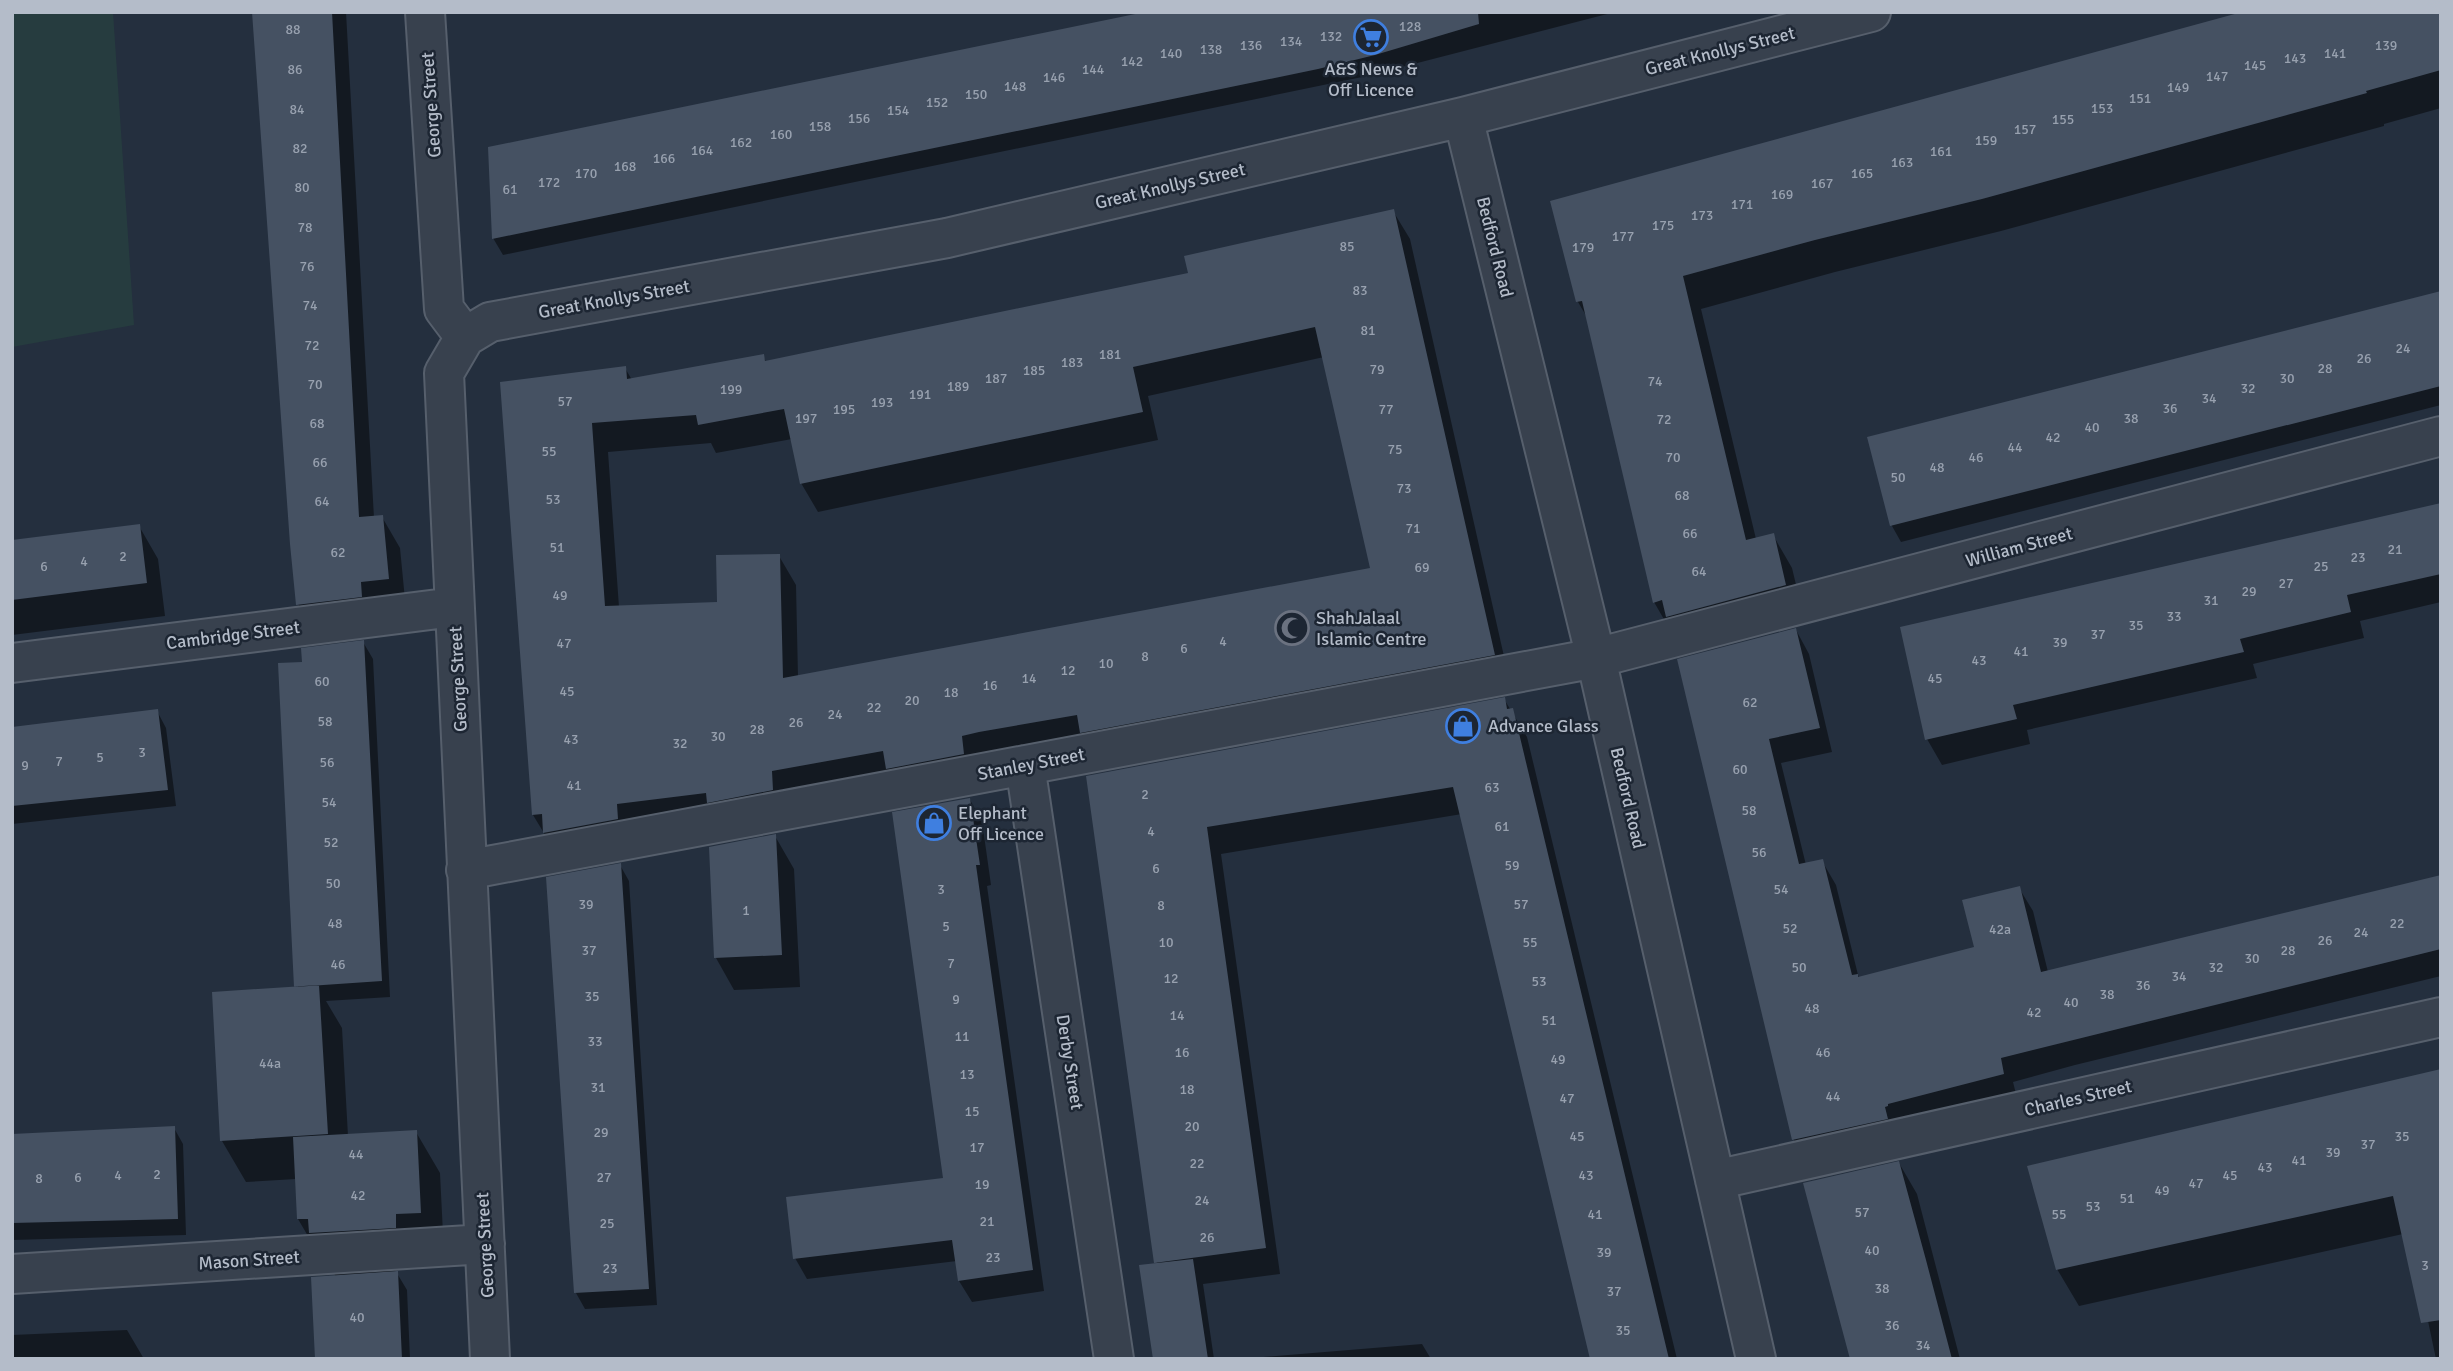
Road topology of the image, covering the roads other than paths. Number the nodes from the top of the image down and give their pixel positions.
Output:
1 (425, 12) edge
2 (1871, 12) edge
3 (1463, 117) junction
4 (465, 337) junction
5 (2441, 436) edge
6 (454, 607) junction
7 (1596, 658) junction
8 (12, 663) edge
9 (1025, 765) junction
10 (466, 870) junction
11 (2441, 1017) edge
12 (1715, 1180) junction
13 (485, 1244) junction
14 (12, 1274) edge
15 (490, 1359) edge
16 (1114, 1359) edge
17 (1756, 1359) edge

1 - 4 street, George Street
2 - 3 street, Great Knollys Street
3 - 4 street, Great Knollys Street
3 - 7 street, Bedford Road
4 - 6 street, George Street
5 - 7 street, William Street
6 - 8 street, Cambridge Street
6 - 10 street, George Street
7 - 9 street, Stanley Street
7 - 12 street, Bedford Road
9 - 10 street, Stanley Street
9 - 16 street, Derby Street
10 - 13 street, George Street
11 - 12 street, Charles Street
12 - 17 street, Bedford Road
13 - 14 street, Mason Street
13 - 15 street, George Street

